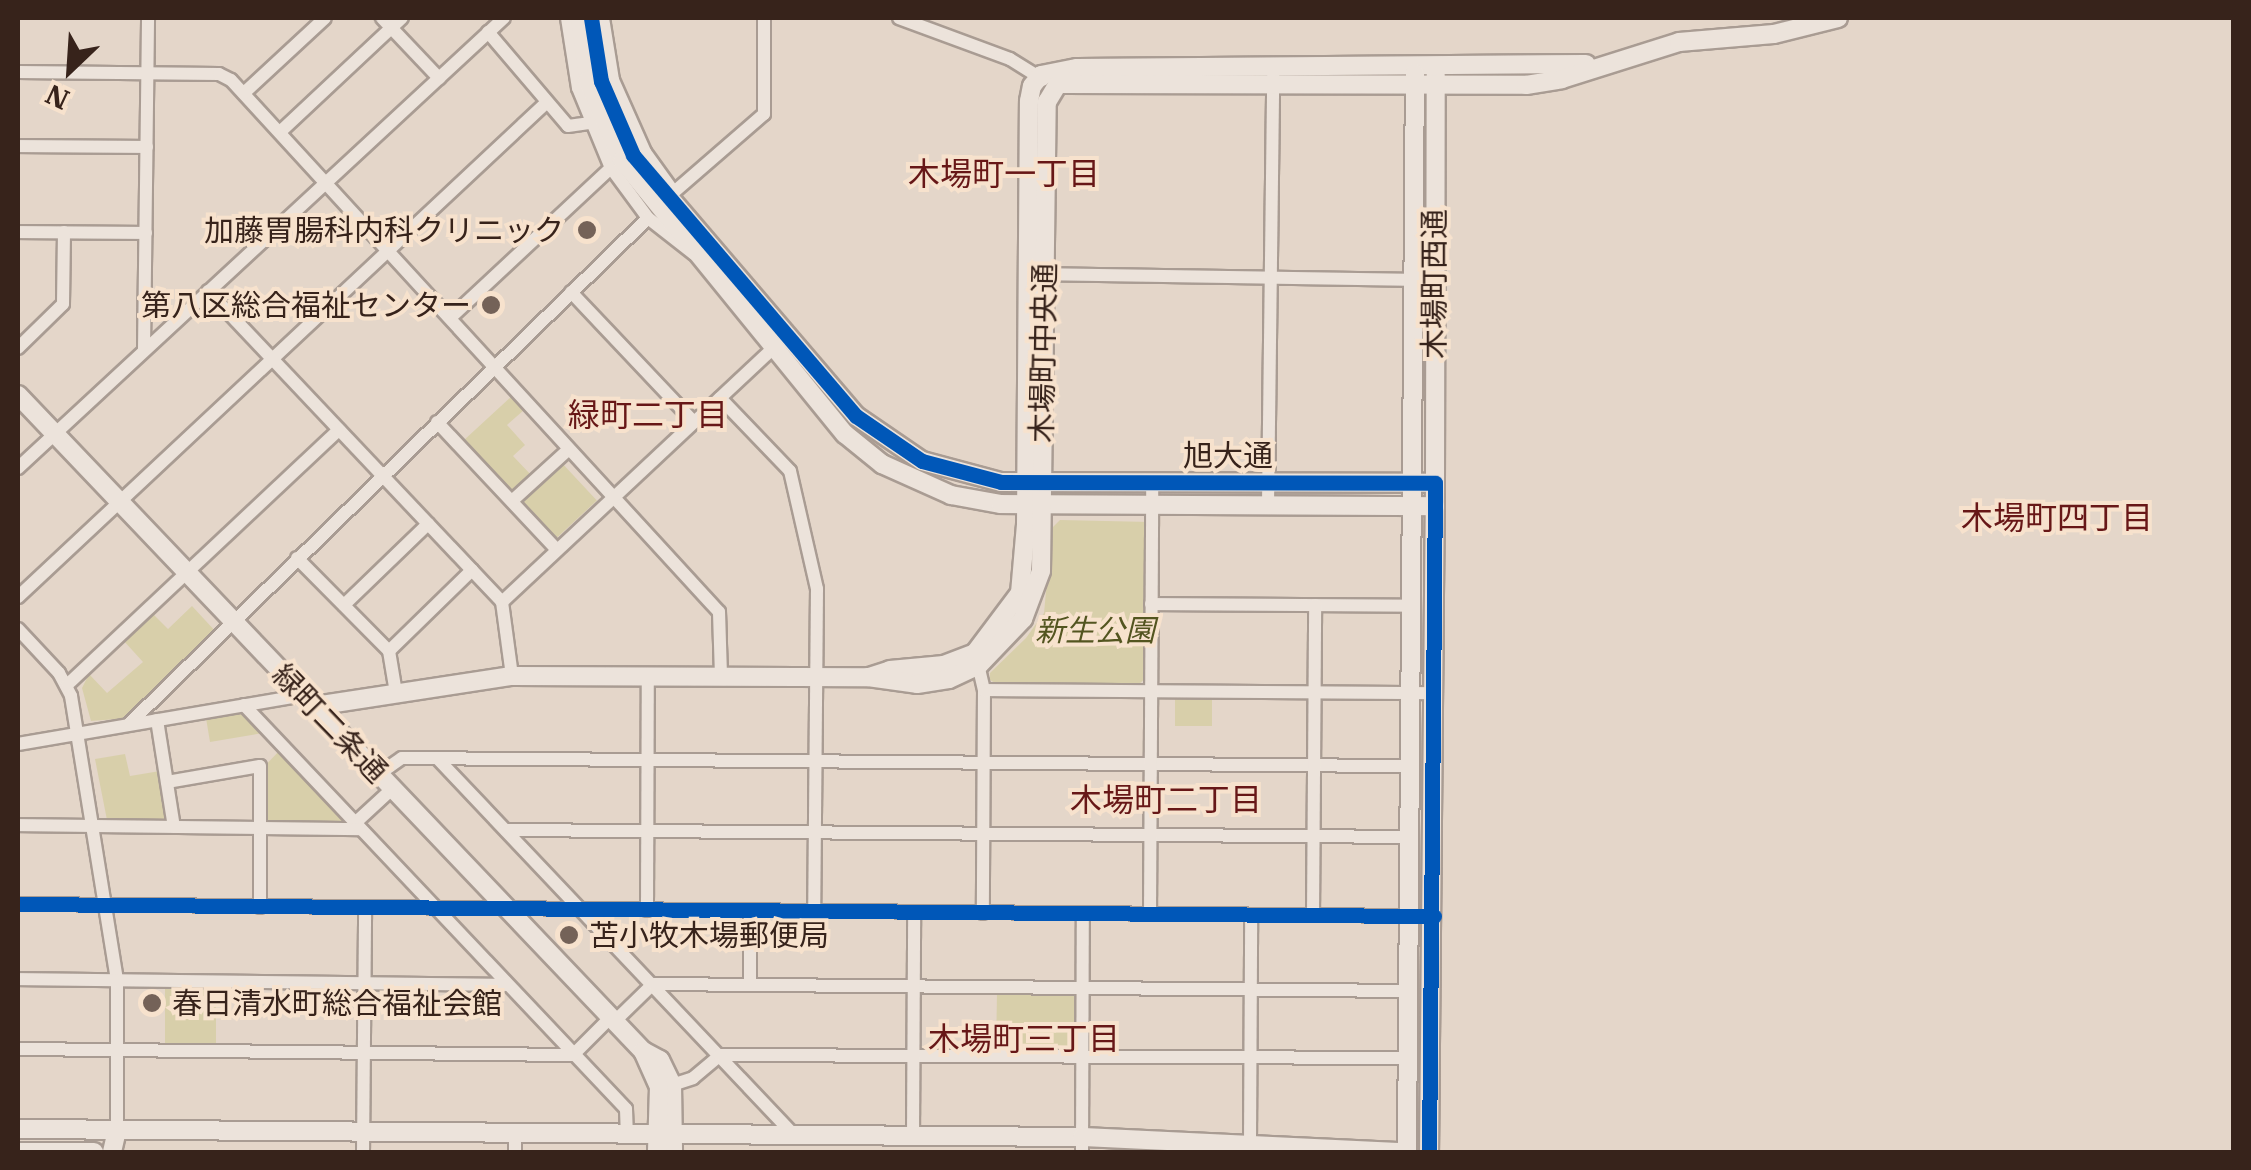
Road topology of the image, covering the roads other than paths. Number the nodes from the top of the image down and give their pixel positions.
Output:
1 (148, 18) edge
2 (325, 18) edge
3 (504, 18) edge
4 (567, 18) edge
5 (580, 18) edge
6 (591, 18) edge
7 (602, 18) edge
8 (764, 18) edge
9 (898, 18) edge
10 (1838, 18) edge
11 (392, 21) edge
12 (488, 32) junction
13 (1610, 62) junction
14 (1436, 65) junction
15 (18, 72) edge
16 (148, 74) junction
17 (1272, 75) junction
18 (1415, 76) junction
19 (439, 78) junction
20 (1046, 82) junction
21 (1436, 86) junction
22 (244, 93) junction
23 (547, 102) junction
24 (589, 123) junction
25 (280, 132) junction
26 (18, 146) edge
27 (147, 147) junction
28 (611, 168) junction
29 (326, 182) junction
30 (674, 192) junction
31 (648, 218) junction
32 (18, 232) edge
33 (64, 232) junction
34 (146, 233) junction
35 (388, 250) junction
36 (702, 250) junction
37 (1035, 274) junction
38 (1270, 277) junction
39 (1424, 280) junction
40 (208, 291) junction
41 (571, 292) junction
42 (450, 318) junction
43 (18, 348) edge
44 (774, 348) junction
45 (144, 349) junction
46 (272, 359) junction
47 (494, 366) junction
48 (18, 394) edge
49 (720, 398) junction
50 (437, 422) junction
51 (694, 422) junction
52 (339, 430) junction
53 (55, 434) junction
54 (569, 448) junction
55 (18, 468) edge
56 (382, 475) junction
57 (1034, 482) junction
58 (1152, 482) junction
59 (1268, 482) junction
60 (1413, 482) junction
61 (1436, 483) junction
62 (614, 497) junction
63 (119, 502) junction
64 (512, 502) junction
65 (1034, 504) junction
66 (1152, 505) junction
67 (1268, 505) junction
68 (1413, 506) junction
69 (1435, 506) junction
70 (428, 524) junction
71 (557, 550) junction
72 (298, 558) junction
73 (472, 570) junction
74 (187, 573) junction
75 (18, 597) edge
76 (502, 602) junction
77 (1152, 604) junction
78 (344, 605) junction
79 (1315, 606) junction
80 (1412, 606) junction
81 (233, 620) junction
82 (18, 630) edge
83 (388, 651) junction
84 (977, 659) junction
85 (648, 675) junction
86 (512, 676) junction
87 (721, 676) junction
88 (815, 677) junction
89 (67, 685) junction
90 (984, 690) junction
91 (1151, 691) junction
92 (1315, 692) junction
93 (396, 693) junction
94 (1410, 693) junction
95 (1435, 694) junction
96 (310, 701) junction
97 (244, 706) junction
98 (157, 720) junction
99 (129, 724) junction
100 (77, 734) junction
101 (18, 744) edge
102 (436, 758) junction
103 (648, 760) junction
104 (815, 761) junction
105 (984, 763) junction
106 (1150, 764) junction
107 (1314, 766) junction
108 (1410, 766) junction
109 (379, 774) junction
110 (167, 782) junction
111 (393, 788) junction
112 (18, 825) edge
113 (92, 826) junction
114 (174, 826) junction
115 (357, 826) junction
116 (261, 828) junction
117 (506, 830) junction
118 (647, 831) junction
119 (814, 832) junction
120 (983, 834) junction
121 (1150, 835) junction
122 (1314, 836) junction
123 (1409, 837) junction
124 (18, 904) edge
125 (105, 906) junction
126 (260, 906) junction
127 (365, 908) junction
128 (432, 908) junction
129 (506, 908) junction
130 (580, 909) junction
131 (647, 910) junction
132 (750, 910) junction
133 (814, 911) junction
134 (914, 912) junction
135 (982, 913) junction
136 (1083, 914) junction
137 (1150, 914) junction
138 (1251, 915) junction
139 (1314, 916) junction
140 (1411, 916) junction
141 (1434, 916) junction
142 (18, 979) edge
143 (117, 980) junction
144 (364, 983) junction
145 (652, 984) junction
146 (506, 985) junction
147 (750, 985) junction
148 (914, 987) junction
149 (1083, 988) junction
150 (1250, 990) junction
151 (1410, 991) junction
152 (613, 1019) junction
153 (18, 1048) edge
154 (117, 1050) junction
155 (643, 1051) junction
156 (364, 1052) junction
157 (573, 1055) junction
158 (720, 1055) junction
159 (1083, 1056) junction
160 (914, 1057) junction
161 (1250, 1057) junction
162 (1411, 1058) junction
163 (672, 1086) junction
164 (18, 1130) edge
165 (117, 1130) junction
166 (363, 1132) junction
167 (516, 1133) junction
168 (628, 1134) junction
169 (794, 1134) junction
170 (913, 1136) junction
171 (1250, 1142) junction
172 (665, 1143) edge
173 (1082, 1145) edge
174 (18, 1152) edge
175 (94, 1152) edge
176 (112, 1152) edge
177 (362, 1152) edge
178 (515, 1152) edge
179 (1406, 1152) edge
180 (1429, 1152) edge

1 - 16 street
2 - 22 street
3 - 12 street
4 - 24 street
5 - 36 street, 旭大通
6 - 36 street, 旭大通
7 - 30 street
8 - 30 street
9 - 20 street
10 - 13 street
11 - 19 street
11 - 25 street
12 - 19 street
12 - 23 street
13 - 14 street
13 - 21 street
14 - 18 street
14 - 21 street, 木場町西通
15 - 16 street
16 - 22 street
16 - 27 street
17 - 18 street
17 - 20 street
17 - 38 street
18 - 21 street
18 - 39 street, 木場町西通
19 - 29 street
20 - 37 street, 木場町中央通
21 - 39 street, 木場町西通
22 - 25 street
23 - 24 street
23 - 35 street
24 - 28 street
25 - 29 street
26 - 27 street
27 - 34 street
28 - 31 street
28 - 42 street
29 - 35 street
29 - 40 street
30 - 36 street
31 - 36 street
31 - 41 street
32 - 33 street
33 - 34 street
33 - 43 street
34 - 45 street
35 - 42 street
35 - 46 street
36 - 44 street, 旭大通
36 - 57 street, 旭大通
37 - 38 street
37 - 57 street, 木場町中央通
38 - 39 street
38 - 59 street
39 - 60 street, 木場町西通
39 - 61 street, 木場町西通
40 - 45 street
40 - 46 street
41 - 47 street
41 - 51 street
42 - 47 street
44 - 49 street
44 - 65 street, 旭大通
45 - 53 street
46 - 52 street
46 - 63 street
47 - 50 street
47 - 54 street
48 - 53 street, 緑町二条通
49 - 51 street
49 - 88 street
50 - 56 street
50 - 64 street
51 - 62 street
52 - 56 street
52 - 74 street
53 - 55 street
53 - 63 street, 緑町二条通
54 - 62 street
54 - 64 street
56 - 70 street
56 - 72 street
57 - 58 street, 旭大通
57 - 65 street, 木場町中央通
58 - 59 street, 旭大通
58 - 66 street
59 - 60 street, 旭大通
59 - 67 street
60 - 61 street, 旭大通
60 - 68 street
61 - 69 street
62 - 71 street
62 - 87 street
63 - 74 street, 緑町二条通
63 - 75 street
64 - 71 street
65 - 66 street, 旭大通
65 - 84 street, 木場町中央通
66 - 67 street, 旭大通
66 - 77 street
67 - 68 street, 旭大通
68 - 69 street, 旭大通
68 - 80 street
69 - 95 street
70 - 73 street
70 - 78 street
71 - 76 street
72 - 78 street
72 - 81 street
73 - 76 street
73 - 83 street
74 - 81 street, 緑町二条通
74 - 89 street
76 - 86 street
77 - 79 street
77 - 91 street
78 - 83 street
79 - 80 street
79 - 92 street
80 - 94 street
81 - 96 street, 緑町二条通
81 - 99 street
82 - 89 street
83 - 93 street
84 - 88 street, 木場町中央通
84 - 90 street
85 - 86 street, 木場町中央通
85 - 87 street, 木場町中央通
85 - 103 street
86 - 93 street, 木場町中央通
87 - 88 street, 木場町中央通
88 - 104 street
89 - 100 street
90 - 91 street
90 - 105 street
91 - 92 street
91 - 106 street
92 - 94 street
92 - 107 street
93 - 96 street, 木場町中央通
94 - 95 street
94 - 108 street
95 - 141 street
96 - 97 street
96 - 109 street, 緑町二条通
97 - 98 street
97 - 115 street
98 - 99 street
98 - 110 street
99 - 100 street
100 - 101 street
100 - 113 street
102 - 103 street
102 - 109 street
102 - 117 street
103 - 104 street
103 - 118 street
104 - 105 street
104 - 119 street
105 - 106 street
105 - 120 street
106 - 107 street
106 - 121 street
107 - 108 street
107 - 122 street
108 - 123 street
109 - 111 street, 緑町二条通
110 - 114 street
110 - 116 street
111 - 115 street
111 - 129 street, 緑町二条通
112 - 113 street
113 - 114 street
113 - 125 street
114 - 116 street
115 - 116 street
115 - 128 street
116 - 126 street
117 - 118 street
117 - 130 street
118 - 119 street
118 - 131 street
119 - 120 street
119 - 133 street
120 - 121 street
120 - 135 street
121 - 122 street
121 - 137 street
122 - 123 street
122 - 139 street
123 - 140 street
124 - 125 street
125 - 126 street
125 - 143 street
126 - 127 street
127 - 128 street
127 - 144 street
128 - 129 street
128 - 146 street
129 - 130 street
129 - 152 street, 緑町二条通
130 - 131 street
130 - 145 street
131 - 132 street
132 - 133 street
132 - 147 street
133 - 134 street
134 - 135 street
134 - 148 street
135 - 136 street
136 - 137 street
136 - 149 street
137 - 138 street
138 - 139 street
138 - 150 street
139 - 140 street
140 - 141 street
140 - 151 street
141 - 180 street
142 - 143 street
143 - 144 street
143 - 154 street
144 - 146 street
144 - 156 street
145 - 147 street
145 - 152 street
145 - 158 street
146 - 157 street
147 - 148 street
148 - 149 street
148 - 160 street
149 - 150 street
149 - 159 street
150 - 151 street
150 - 161 street
151 - 162 street
152 - 155 street, 緑町二条通
152 - 157 street
153 - 154 street
154 - 156 street
154 - 165 street
155 - 163 street, 緑町二条通
155 - 172 street, 緑町二条通
156 - 157 street
156 - 166 street
157 - 168 street
158 - 160 street
158 - 163 street
158 - 169 street
159 - 160 street
159 - 161 street
159 - 173 street
160 - 170 street
161 - 162 street
161 - 171 street
162 - 179 street
163 - 172 street
164 - 165 street
165 - 166 street
165 - 176 street
166 - 167 street
166 - 177 street
167 - 168 street
167 - 178 street
168 - 172 street
169 - 170 street
169 - 172 street
170 - 173 street
171 - 173 street
171 - 179 street
174 - 175 street

